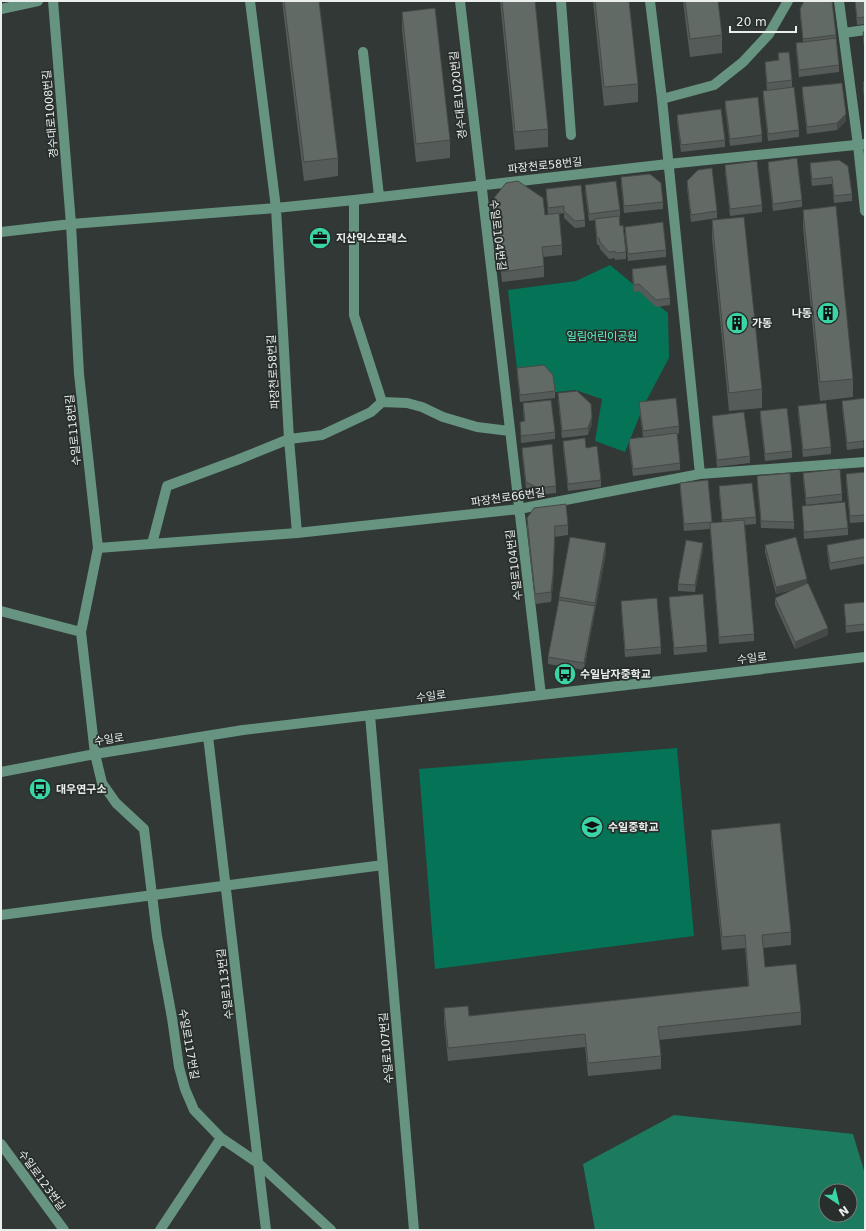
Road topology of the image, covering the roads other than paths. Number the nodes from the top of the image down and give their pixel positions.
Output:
1 (38, 1) edge
2 (53, 1) edge
3 (250, 1) edge
4 (458, 1) edge
5 (561, 1) edge
6 (650, 1) edge
7 (788, 1) edge
8 (839, 1) edge
9 (1, 8) edge
10 (865, 30) edge
11 (844, 33) junction
12 (363, 52) dead end
13 (662, 99) junction
14 (571, 135) dead end
15 (862, 144) edge
16 (668, 164) junction
17 (480, 185) junction
18 (379, 196) junction
19 (354, 200) junction
20 (276, 208) junction
21 (865, 211) edge
22 (71, 224) junction
23 (1, 232) edge
24 (382, 402) junction
25 (510, 431) junction
26 (289, 439) junction
27 (865, 462) edge
28 (700, 474) junction
29 (519, 509) junction
30 (297, 533) junction
31 (152, 544) junction
32 (98, 548) junction
33 (1, 612) edge
34 (81, 632) junction
35 (865, 657) edge
36 (541, 695) junction
37 (370, 715) junction
38 (208, 736) junction
39 (95, 754) junction
40 (1, 772) edge
41 (383, 865) junction
42 (225, 885) junction
43 (152, 895) junction
44 (1, 915) edge
45 (221, 1138) junction
46 (1, 1144) edge
47 (258, 1163) junction
48 (64, 1230) edge
49 (160, 1230) edge
50 (266, 1230) edge
51 (331, 1230) edge
52 (414, 1230) edge

1 - 9 street
2 - 22 street, 경수대로1008번길
3 - 20 street, 파장천로58번길
4 - 17 street, 경수대로1020번길
5 - 14 street
6 - 13 street
7 - 13 street
8 - 11 street
10 - 11 street
11 - 15 street
12 - 18 street
13 - 16 street
15 - 16 street, 파장천로58번길
15 - 21 street
16 - 17 street, 파장천로58번길
16 - 28 street
17 - 18 street, 파장천로58번길
17 - 25 street, 수일로104번길
18 - 19 street, 파장천로58번길
19 - 20 street, 파장천로58번길
19 - 24 street
20 - 22 street, 파장천로58번길
20 - 26 street, 파장천로58번길
22 - 23 street, 파장천로58번길
22 - 32 street, 수일로118번길
24 - 25 street
24 - 26 street
25 - 29 street, 수일로104번길
26 - 30 street, 파장천로58번길
26 - 31 street
27 - 28 street, 파장천로66번길
28 - 29 street, 파장천로66번길
29 - 30 street, 파장천로66번길
29 - 36 street, 수일로104번길
30 - 31 street, 파장천로66번길
31 - 32 street, 파장천로66번길
32 - 34 street, 수일로118번길
33 - 34 street
34 - 39 street, 수일로118번길
35 - 36 street, 수일로
36 - 37 street, 수일로
37 - 38 street, 수일로
37 - 41 street, 수일로107번길
38 - 39 street, 수일로
38 - 42 street, 수일로113번길
39 - 40 street, 수일로
39 - 43 street, 수일로117번길
41 - 42 street
41 - 52 street, 수일로107번길
42 - 43 street
42 - 47 street, 수일로113번길
43 - 44 street
43 - 45 street, 수일로117번길
45 - 47 street, 수일로117번길
45 - 49 street
46 - 48 street, 수일로123번길
47 - 50 street, 수일로113번길
47 - 51 street, 수일로117번길

